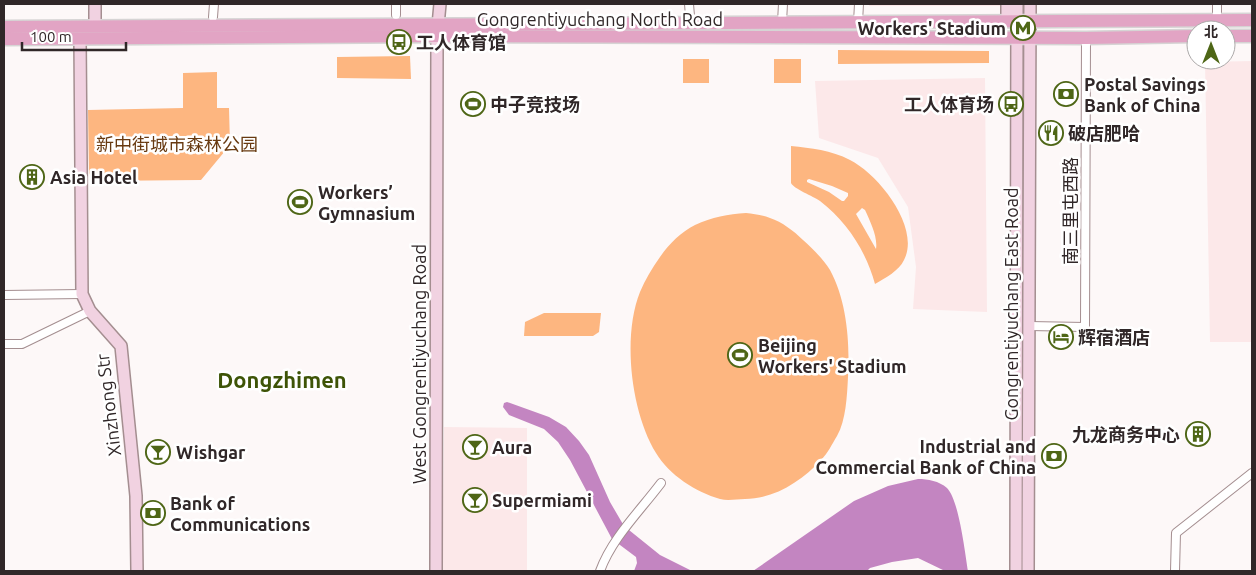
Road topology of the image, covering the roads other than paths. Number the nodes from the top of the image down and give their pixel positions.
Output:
1 (95, 4) edge
2 (214, 4) edge
3 (396, 4) edge
4 (440, 4) edge
5 (689, 4) edge
6 (782, 4) edge
7 (859, 4) edge
8 (1007, 4) edge
9 (1017, 4) edge
10 (1030, 4) edge
11 (1217, 4) edge
12 (396, 15) dead end
13 (690, 16) dead end
14 (213, 17) dead end
15 (1186, 20) edge
16 (1217, 20) edge
17 (1236, 20) edge
18 (1252, 20) edge
19 (1018, 21) junction
20 (782, 22) junction
21 (858, 22) junction
22 (95, 26) junction
23 (4, 27) edge
24 (437, 30) junction
25 (1186, 36) edge
26 (1236, 36) edge
27 (1252, 36) edge
28 (1023, 37) junction
29 (80, 38) junction
30 (1086, 38) junction
31 (4, 39) edge
32 (82, 294) junction
33 (4, 295) edge
34 (90, 310) junction
35 (1029, 326) junction
36 (4, 344) edge
37 (1252, 473) edge
38 (661, 483) dead end
39 (137, 571) edge
40 (436, 571) edge
41 (600, 571) edge
42 (1016, 571) edge
43 (1028, 571) edge
44 (1175, 571) edge

1 - 22 main road
2 - 14 street
3 - 12 street
4 - 24 main road, West Gongrentiyuchang Road
5 - 13 street
6 - 20 street
7 - 21 street
8 - 19 main road
9 - 19 main road
10 - 19 main road
11 - 16 street
15 - 19 main road, Gongrentiyuchang North Road
17 - 18 main road, Gongrentiyuchang North Road
19 - 21 main road, Gongrentiyuchang North Road
19 - 28 main road
20 - 21 main road, Gongrentiyuchang North Road
20 - 24 main road, Gongrentiyuchang North Road
22 - 23 main road, Gongrentiyuchang North Road
22 - 24 main road, Gongrentiyuchang North Road
24 - 28 main road, Gongrentiyuchang North Road
24 - 29 main road, Gongrentiyuchang North Road
24 - 40 main road, West Gongrentiyuchang Road
25 - 30 main road, Gongrentiyuchang North Road
26 - 27 main road
28 - 30 main road, Gongrentiyuchang North Road
28 - 35 main road, Gongrentiyuchang East Road
28 - 42 main road
29 - 31 main road, Gongrentiyuchang North Road
29 - 32 main road, Xinzhong Str
30 - 35 street, 南三里屯西路
32 - 33 street
32 - 34 main road, Xinzhong Str
34 - 36 street
34 - 39 main road, Xinzhong Str
35 - 43 main road, Gongrentiyuchang East Road
37 - 44 street
38 - 41 street

